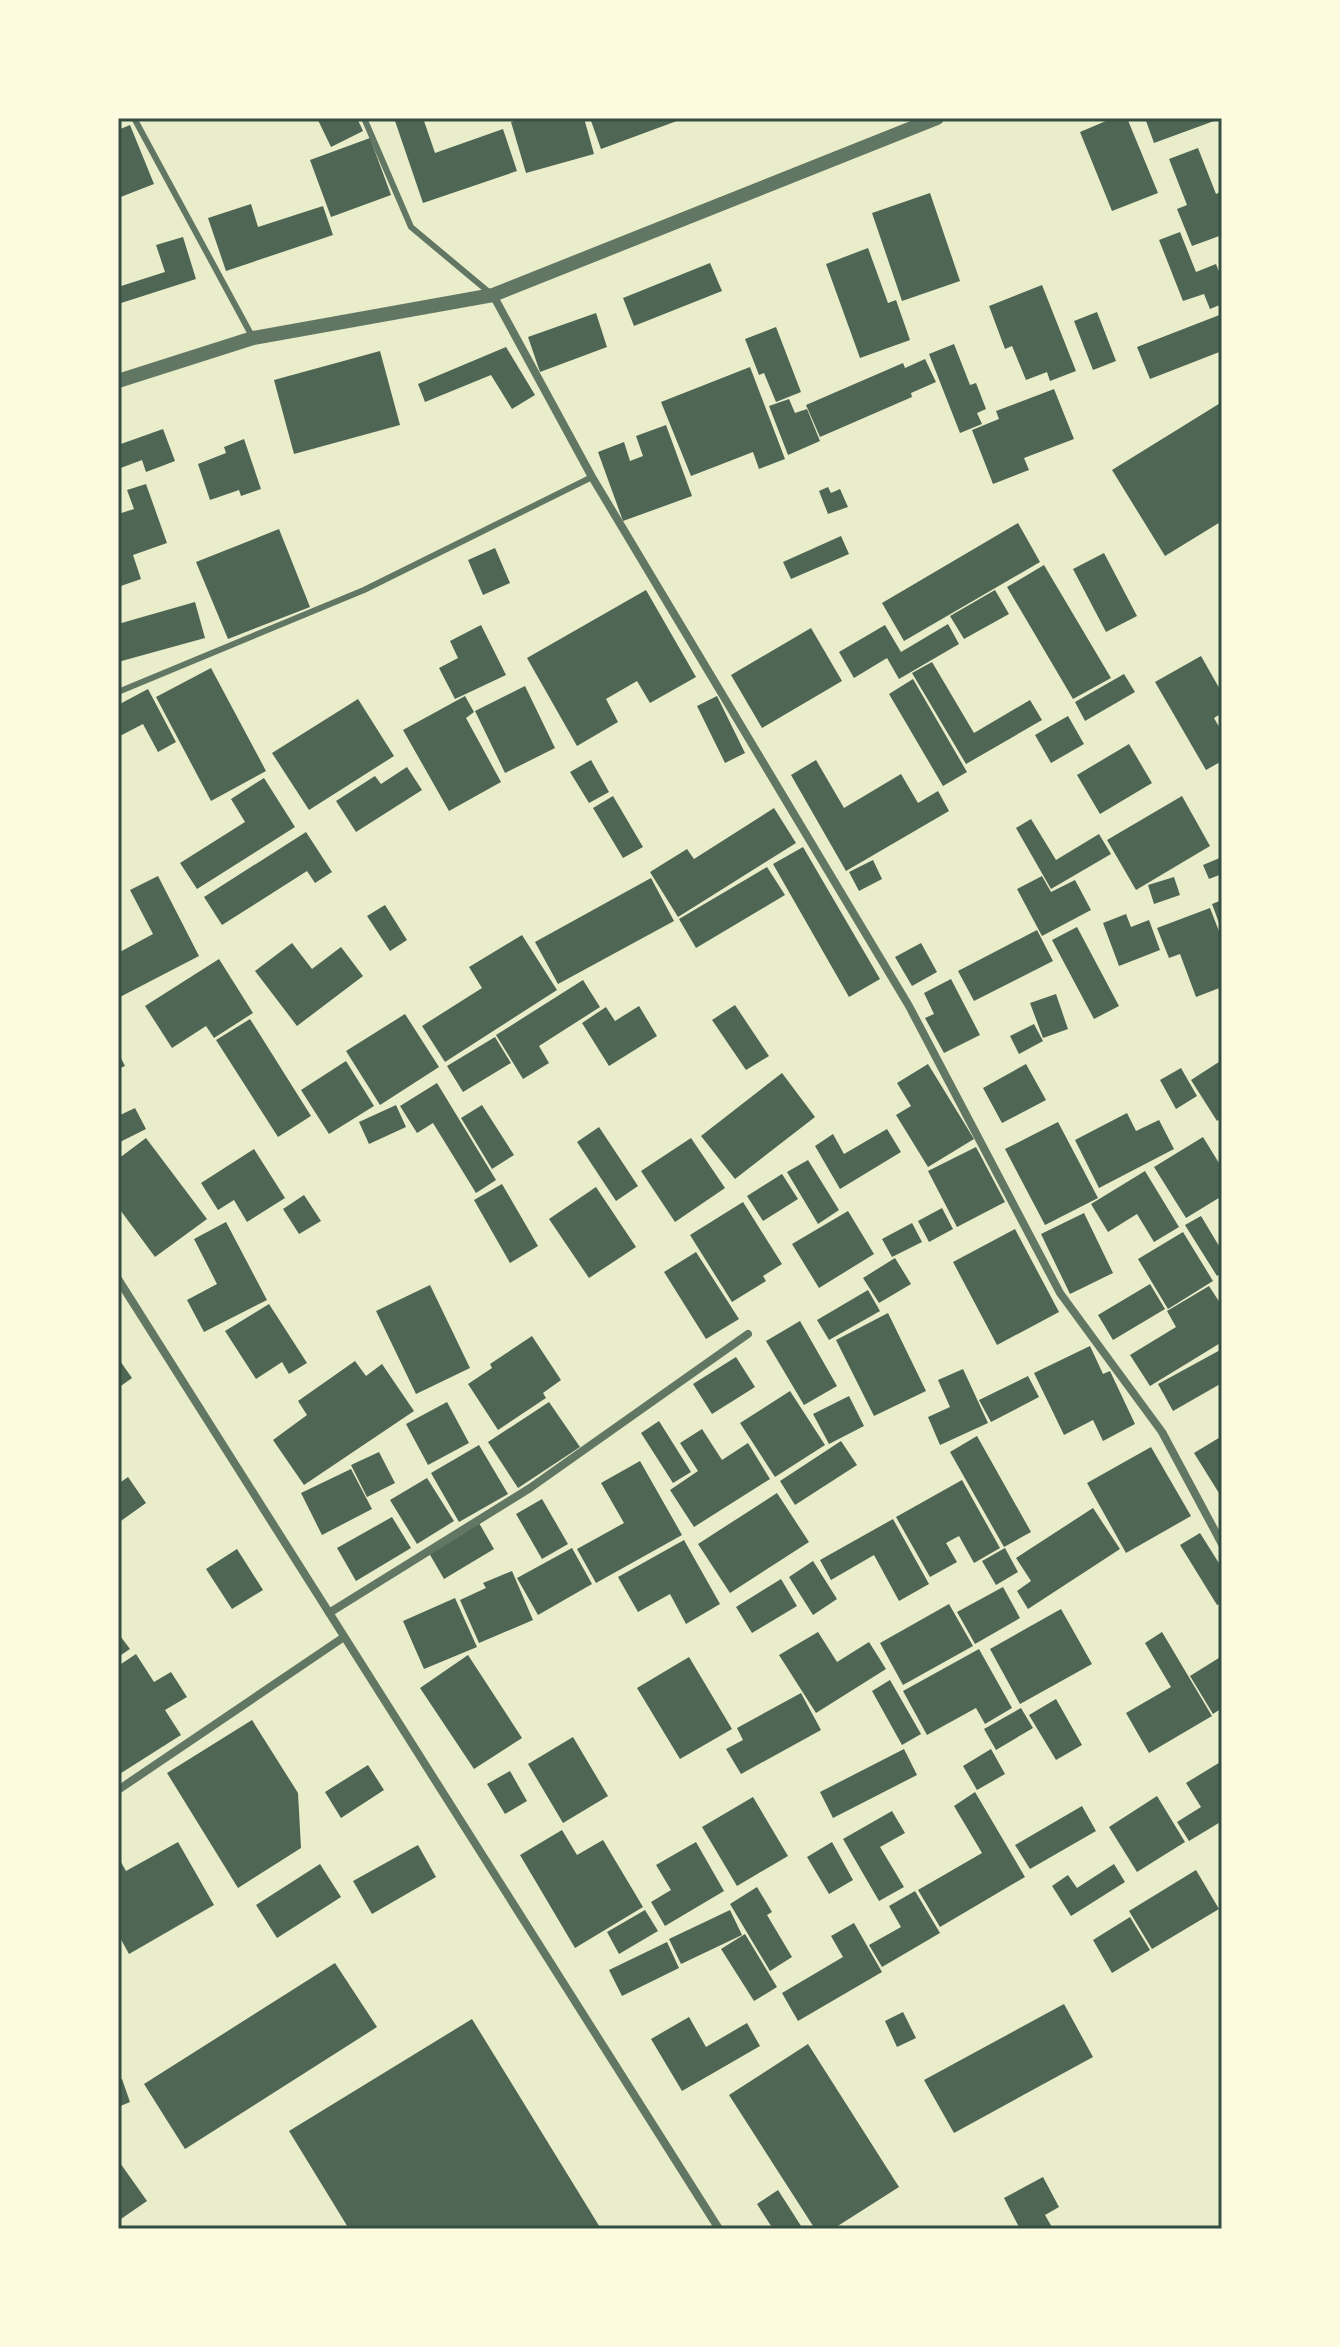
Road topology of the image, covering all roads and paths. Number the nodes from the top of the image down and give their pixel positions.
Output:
1 (134, 118) edge
2 (364, 118) edge
3 (937, 118) edge
4 (493, 295) junction
5 (253, 338) junction
6 (118, 381) edge
7 (592, 477) junction
8 (118, 692) edge
9 (118, 1279) edge
10 (748, 1334) dead end
11 (1222, 1544) edge
12 (329, 1613) junction
13 (344, 1637) junction
14 (118, 1790) edge
15 (719, 2229) edge

1 - 5 lane
2 - 4 lane
3 - 4 street
4 - 5 street
4 - 7 street
5 - 6 street
7 - 8 lane
7 - 11 street
9 - 12 street
10 - 12 street
12 - 13 street
13 - 14 street
13 - 15 street

